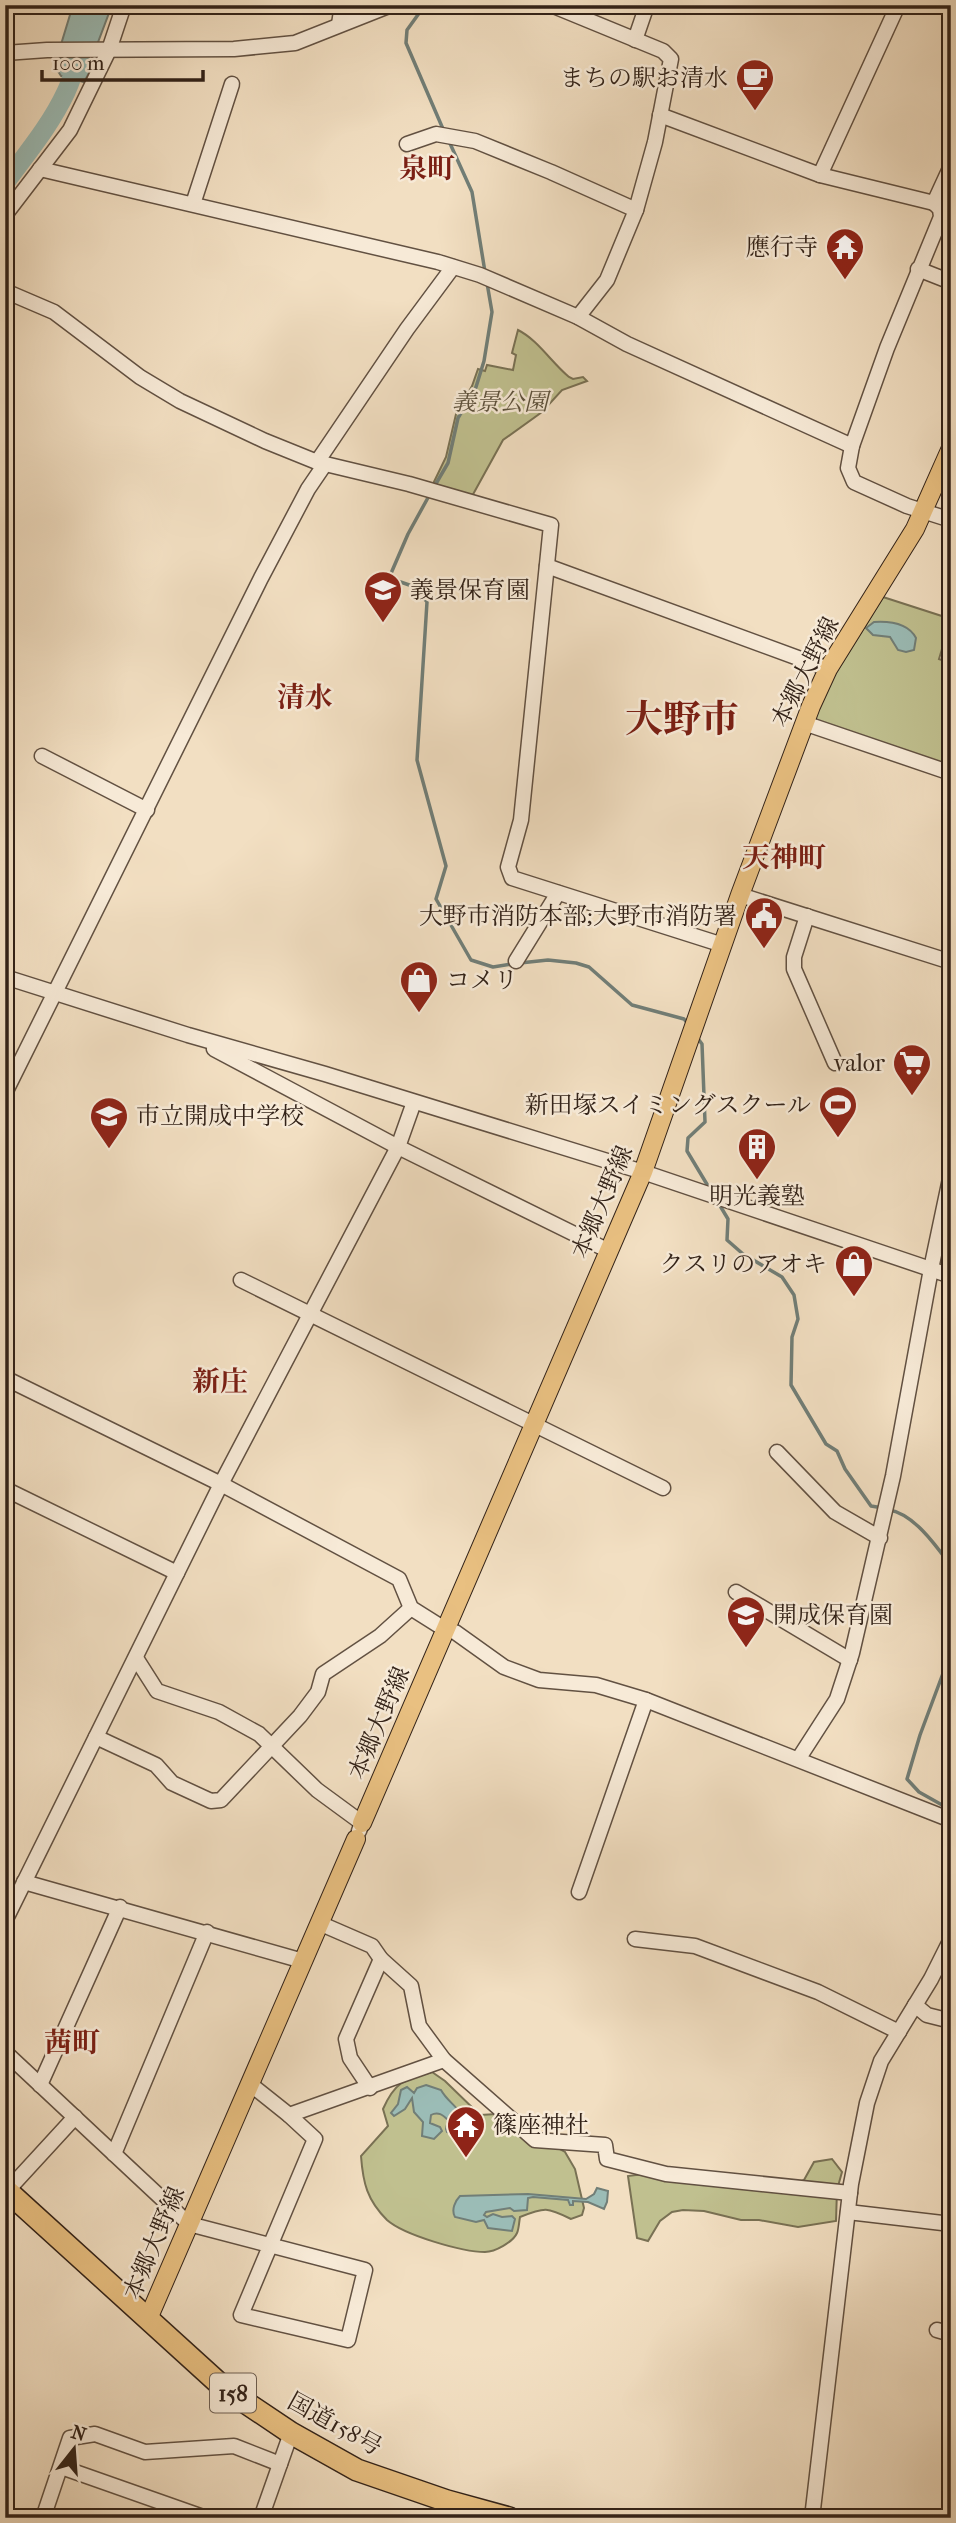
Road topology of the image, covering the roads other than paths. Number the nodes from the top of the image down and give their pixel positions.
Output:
1 (124, 5) edge
2 (342, 5) edge
3 (391, 5) edge
4 (551, 5) edge
5 (647, 5) edge
6 (898, 5) edge
7 (339, 24) junction
8 (635, 40) junction
9 (105, 50) junction
10 (5, 53) edge
11 (232, 84) dead end
12 (660, 115) junction
13 (407, 144) dead end
14 (951, 166) edge
15 (40, 169) junction
16 (820, 175) junction
17 (934, 202) junction
18 (193, 204) junction
19 (636, 210) junction
20 (5, 215) edge
21 (453, 267) junction
22 (918, 269) junction
23 (951, 282) edge
24 (5, 290) edge
25 (578, 317) junction
26 (852, 446) junction
27 (951, 448) edge
28 (321, 463) junction
29 (924, 512) junction
30 (951, 520) edge
31 (547, 566) junction
32 (828, 669) junction
33 (804, 723) junction
34 (42, 756) dead end
35 (951, 773) edge
36 (147, 810) junction
37 (558, 893) junction
38 (740, 895) junction
39 (807, 916) junction
40 (723, 945) junction
41 (516, 961) dead end
42 (951, 962) edge
43 (5, 977) edge
44 (56, 992) junction
45 (188, 1035) junction
46 (835, 1063) dead end
47 (5, 1093) edge
48 (414, 1102) junction
49 (398, 1147) junction
50 (643, 1172) junction
51 (951, 1174) edge
52 (609, 1251) junction
53 (930, 1269) junction
54 (951, 1276) edge
55 (241, 1280) dead end
56 (310, 1314) junction
57 (5, 1378) edge
58 (534, 1424) junction
59 (777, 1452) dead end
60 (221, 1484) junction
61 (663, 1488) dead end
62 (5, 1489) edge
63 (880, 1538) junction
64 (177, 1573) junction
65 (736, 1592) dead end
66 (411, 1608) junction
67 (446, 1630) junction
68 (136, 1658) junction
69 (850, 1660) junction
70 (646, 1700) junction
71 (96, 1737) junction
72 (272, 1748) junction
73 (799, 1758) junction
74 (951, 1820) edge
75 (359, 1831) junction
76 (24, 1882) junction
77 (579, 1892) dead end
78 (120, 1907) junction
79 (5, 1921) edge
80 (319, 1923) junction
81 (207, 1932) junction
82 (635, 1939) dead end
83 (951, 1939) edge
84 (948, 1954) edge
85 (381, 1959) junction
86 (303, 1961) junction
87 (915, 2005) junction
88 (951, 2021) edge
89 (899, 2032) junction
90 (5, 2052) edge
91 (444, 2060) junction
92 (250, 2084) junction
93 (40, 2085) junction
94 (370, 2088) junction
95 (289, 2115) junction
96 (75, 2117) junction
97 (114, 2154) junction
98 (6, 2190) edge
99 (850, 2193) junction
100 (848, 2212) junction
101 (189, 2224) junction
102 (951, 2224) edge
103 (268, 2245) junction
104 (148, 2319) junction
105 (290, 2433) junction
106 (280, 2464) junction
107 (61, 2467) junction
108 (444, 2510) edge
109 (43, 2518) edge
110 (206, 2518) edge
111 (261, 2518) edge
112 (509, 2518) edge
113 (812, 2518) edge

1 - 9 street
2 - 7 street
3 - 7 street
4 - 8 street
5 - 8 street
6 - 16 street
7 - 9 street
8 - 12 street
9 - 10 street
9 - 15 street
11 - 18 street
12 - 16 street
12 - 19 street
13 - 19 street
14 - 17 street
15 - 18 street
15 - 20 street
16 - 17 street
17 - 22 street
18 - 21 street
19 - 25 street
21 - 25 street
21 - 28 street
22 - 23 street
22 - 26 street
24 - 28 street
25 - 26 street
26 - 29 street
27 - 29 main road, 本郷大野線
28 - 31 street
28 - 36 street
29 - 30 street
29 - 32 main road, 本郷大野線
31 - 32 street
31 - 37 street
32 - 33 main road, 本郷大野線
33 - 35 street
33 - 38 main road, 本郷大野線
34 - 36 street
36 - 44 street
37 - 40 street
37 - 41 street
38 - 39 street
38 - 40 main road, 本郷大野線
39 - 42 street
39 - 46 street
40 - 50 main road, 本郷大野線
43 - 44 street
44 - 45 street
44 - 47 street
45 - 48 street
45 - 49 street
48 - 49 street
48 - 50 street
49 - 52 street
49 - 56 street
50 - 52 main road, 本郷大野線
50 - 53 street
51 - 53 street
52 - 58 main road, 本郷大野線
53 - 54 street
53 - 63 street
55 - 56 street
56 - 58 street
56 - 60 street
57 - 60 street
58 - 61 street
58 - 67 main road, 本郷大野線
59 - 63 street
60 - 64 street
60 - 66 street
62 - 64 street
63 - 69 street
64 - 68 street
65 - 69 street
66 - 67 street
66 - 72 street
67 - 70 street
67 - 75 main road, 本郷大野線
68 - 71 street
68 - 72 street
69 - 73 street
70 - 73 street
70 - 77 street
71 - 72 street
71 - 76 street
72 - 75 street
73 - 74 street
75 - 80 main road, 本郷大野線
76 - 78 street
76 - 79 street
78 - 81 street
78 - 93 street
80 - 85 street
80 - 86 main road, 本郷大野線
81 - 86 street
81 - 97 street
82 - 89 street
83 - 84 street
84 - 87 street
85 - 91 street
85 - 94 street
86 - 92 main road, 本郷大野線
87 - 88 street
87 - 89 street
89 - 99 street
90 - 93 street
91 - 94 street
91 - 99 street
92 - 95 street
92 - 101 main road, 本郷大野線
93 - 96 street
94 - 95 street
95 - 103 street
96 - 97 street
96 - 98 street
97 - 101 street
98 - 104 highway, 国道158号 / 158
99 - 100 street
100 - 102 street
100 - 113 street
101 - 103 street
101 - 104 main road, 本郷大野線
103 - 103 street
104 - 105 highway, 国道158号 / 158
105 - 106 street
105 - 108 highway, 国道158号 / 158
106 - 107 street
106 - 111 street
107 - 109 street
107 - 110 street
108 - 112 highway, 国道158号 / 158

